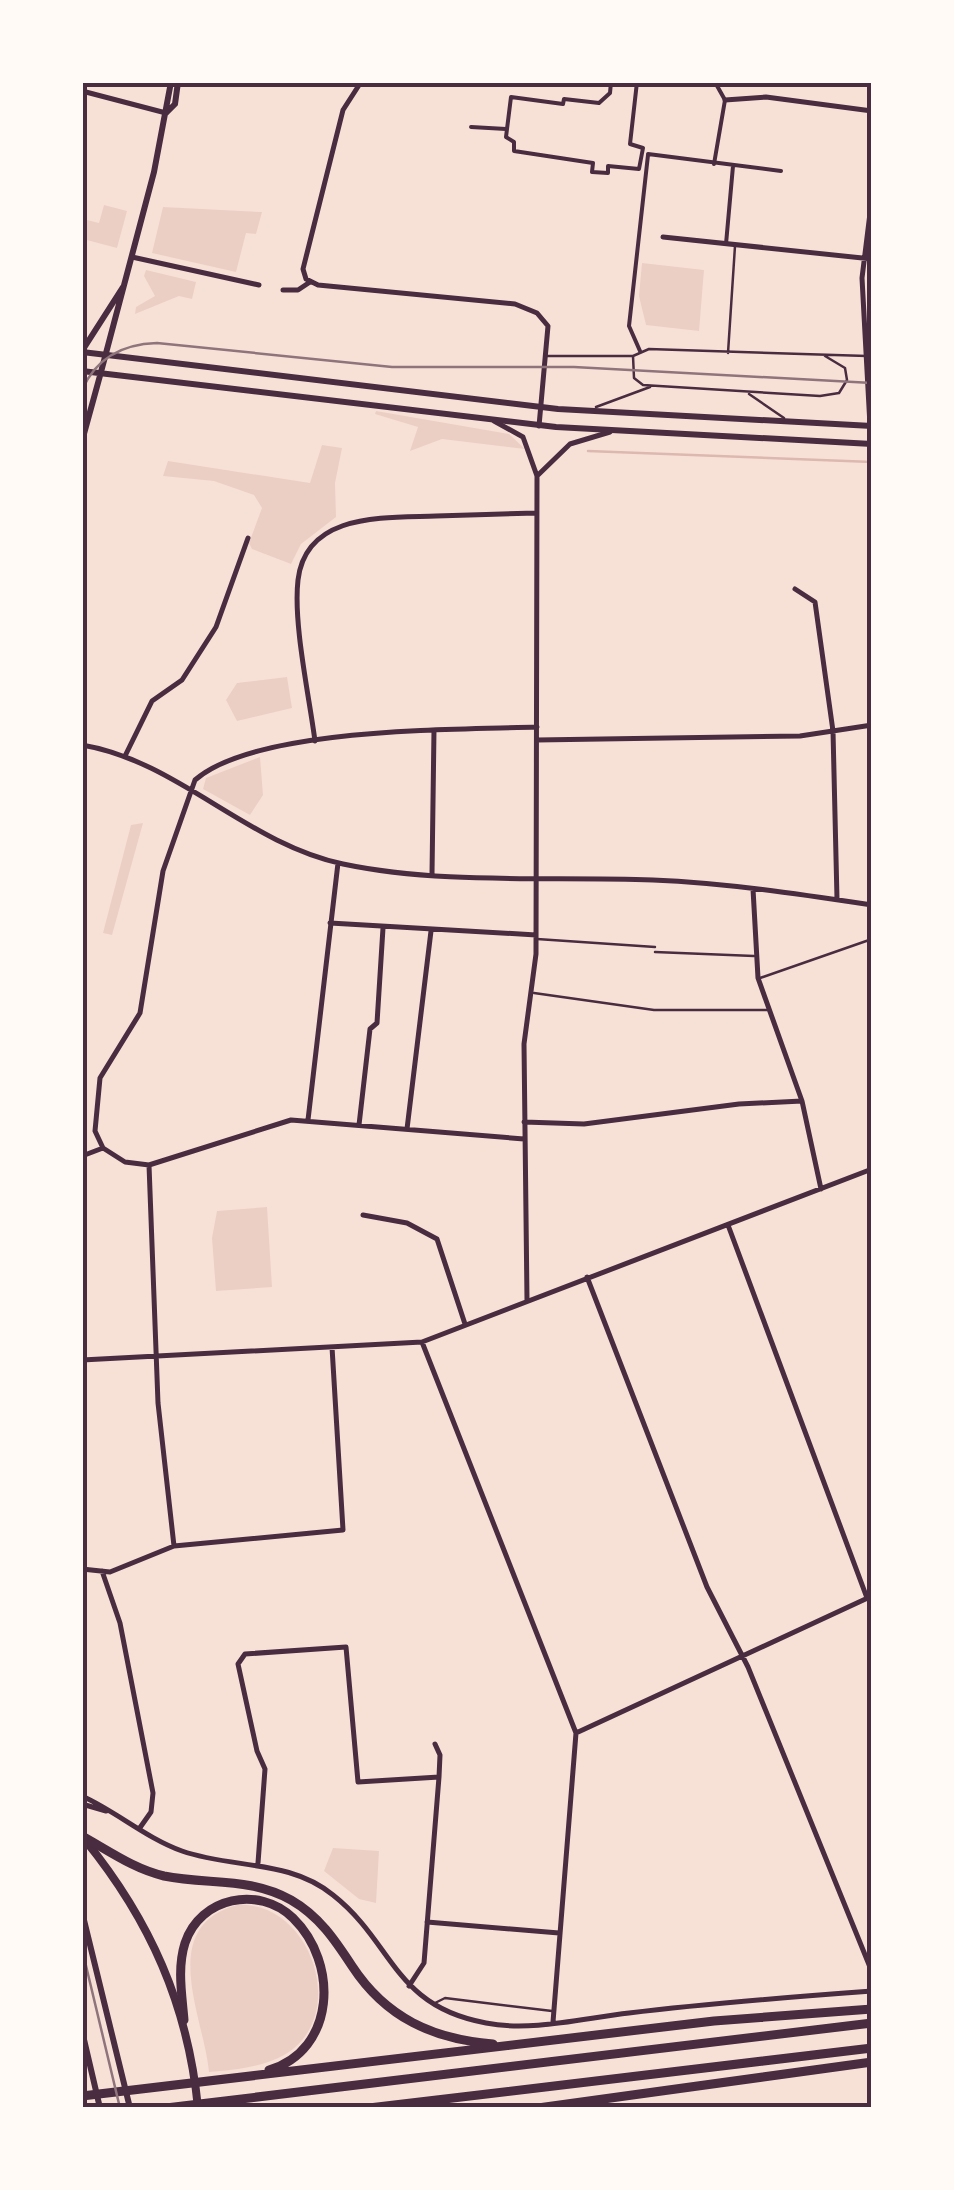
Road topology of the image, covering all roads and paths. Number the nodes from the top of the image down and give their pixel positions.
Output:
1 (175, 82) edge
2 (361, 82) edge
3 (610, 82) edge
4 (638, 82) edge
5 (708, 82) edge
6 (82, 91) edge
7 (725, 100) junction
8 (872, 112) edge
9 (166, 113) junction
10 (471, 127) dead end
11 (507, 130) junction
12 (643, 148) junction
13 (648, 155) junction
14 (714, 164) junction
15 (734, 166) junction
16 (782, 171) dead end
17 (872, 197) edge
18 (663, 237) dead end
19 (726, 244) junction
20 (736, 245) junction
21 (132, 257) junction
22 (869, 259) edge
23 (872, 272) edge
24 (126, 282) junction
25 (310, 282) junction
26 (259, 285) dead end
27 (282, 290) dead end
28 (640, 351) junction
29 (82, 352) edge
30 (107, 354) junction
31 (728, 354) junction
32 (869, 354) edge
33 (824, 355) junction
34 (546, 356) junction
35 (634, 356) junction
36 (82, 371) edge
37 (102, 372) junction
38 (651, 387) junction
39 (746, 392) junction
40 (540, 407) junction
41 (586, 411) junction
42 (494, 421) junction
43 (789, 422) junction
44 (869, 425) edge
45 (539, 426) junction
46 (613, 432) junction
47 (82, 441) edge
48 (871, 444) edge
49 (537, 476) junction
50 (536, 513) junction
51 (248, 538) dead end
52 (795, 589) dead end
53 (872, 725) edge
54 (537, 727) junction
55 (434, 730) junction
56 (833, 731) junction
57 (537, 740) junction
58 (315, 741) junction
59 (82, 744) edge
60 (126, 754) junction
61 (190, 790) junction
62 (338, 864) junction
63 (432, 874) junction
64 (536, 877) junction
65 (752, 889) junction
66 (837, 900) junction
67 (872, 905) edge
68 (330, 923) junction
69 (383, 928) junction
70 (430, 931) junction
71 (536, 937) junction
72 (872, 939) edge
73 (754, 956) junction
74 (758, 978) junction
75 (532, 993) junction
76 (768, 1010) junction
77 (802, 1100) junction
78 (308, 1120) junction
79 (524, 1122) junction
80 (360, 1124) junction
81 (408, 1129) junction
82 (524, 1139) junction
83 (103, 1148) junction
84 (82, 1156) edge
85 (149, 1165) junction
86 (872, 1169) edge
87 (821, 1189) junction
88 (363, 1215) dead end
89 (728, 1225) junction
90 (587, 1277) junction
91 (527, 1300) junction
92 (465, 1324) junction
93 (422, 1342) junction
94 (332, 1348) junction
95 (156, 1356) junction
96 (83, 1360) edge
97 (174, 1546) junction
98 (82, 1569) edge
99 (102, 1571) junction
100 (869, 1597) edge
101 (741, 1657) junction
102 (576, 1733) junction
103 (435, 1744) dead end
104 (439, 1777) junction
105 (82, 1796) edge
106 (85, 1806) edge
107 (113, 1814) junction
108 (139, 1829) junction
109 (82, 1836) edge
110 (258, 1864) junction
111 (82, 1912) edge
112 (428, 1922) junction
113 (559, 1933) junction
114 (872, 1972) edge
115 (409, 1986) junction
116 (872, 1991) edge
117 (434, 2004) junction
118 (872, 2009) edge
119 (554, 2012) junction
120 (184, 2020) junction
121 (553, 2022) junction
122 (872, 2023) edge
123 (82, 2031) edge
124 (516, 2046) junction
125 (872, 2048) edge
126 (872, 2062) edge
127 (244, 2077) junction
128 (82, 2096) edge
129 (542, 2107) edge
130 (100, 2108) edge
131 (130, 2108) edge
132 (166, 2108) edge
133 (198, 2108) edge
134 (369, 2108) edge

1 - 9 main road
2 - 25 street
3 - 11 street
4 - 12 street
5 - 7 street
6 - 9 street
7 - 8 street
7 - 14 street
9 - 21 main road
10 - 11 street
11 - 12 street
12 - 13 street
13 - 14 street
13 - 28 street
14 - 15 street
15 - 16 street
15 - 19 street
17 - 22 street
18 - 19 street
19 - 20 street
20 - 22 street
20 - 31 lane
21 - 24 main road
21 - 26 street
22 - 23 street
22 - 32 street
24 - 29 main road
24 - 30 main road
25 - 27 street
25 - 34 street
28 - 31 lane
28 - 35 lane
29 - 30 main road
30 - 37 main road
30 - 40 main road
31 - 33 lane
32 - 33 lane
32 - 44 street
33 - 39 lane
34 - 35 lane
34 - 40 street
35 - 38 lane
36 - 37 main road
37 - 42 main road
37 - 47 main road
38 - 39 lane
38 - 41 lane
39 - 43 lane
40 - 41 main road
40 - 45 street
41 - 43 main road
42 - 45 main road
42 - 49 street
43 - 44 main road
44 - 48 street
45 - 46 main road
46 - 48 main road
46 - 49 street
49 - 50 street
50 - 54 street
50 - 58 street
51 - 60 street
52 - 56 street
53 - 56 street
54 - 55 street
54 - 57 street
55 - 58 street
55 - 63 street
56 - 57 street
56 - 66 street
57 - 64 street
58 - 61 street
59 - 60 street
60 - 61 street
61 - 62 street
61 - 83 street
62 - 63 street
62 - 68 street
63 - 64 street
64 - 65 street
64 - 71 street
65 - 66 street
65 - 73 street
66 - 67 street
68 - 69 street
68 - 78 street
69 - 70 street
69 - 80 street
70 - 71 street
70 - 81 street
71 - 73 lane
71 - 75 street
72 - 74 lane
73 - 74 street
74 - 76 street
75 - 76 lane
75 - 79 street
76 - 77 street
77 - 79 street
77 - 87 street
78 - 80 street
78 - 85 street
79 - 82 street
80 - 81 street
81 - 82 street
82 - 91 street
83 - 84 street
83 - 85 street
85 - 95 street
86 - 87 street
87 - 89 street
88 - 92 street
89 - 90 street
89 - 100 street
90 - 91 street
90 - 101 street
91 - 92 street
92 - 93 street
93 - 94 street
93 - 102 street
94 - 95 street
94 - 97 street
95 - 96 street
95 - 97 street
97 - 99 street
98 - 99 street
99 - 108 street
100 - 101 street
101 - 102 street
101 - 114 street
102 - 113 street
103 - 104 street
104 - 110 street
104 - 112 street
105 - 107 street
106 - 107 street
107 - 108 street
108 - 110 street
109 - 120 highway
109 - 124 highway
110 - 115 street
111 - 131 main road
112 - 113 street
112 - 115 street
113 - 119 street
115 - 117 street
116 - 121 street
117 - 119 lane
117 - 121 street
118 - 124 highway
119 - 121 street
120 - 127 highway
120 - 133 highway
122 - 132 highway
123 - 130 main road
124 - 127 highway
125 - 134 highway
126 - 129 highway
127 - 128 highway

